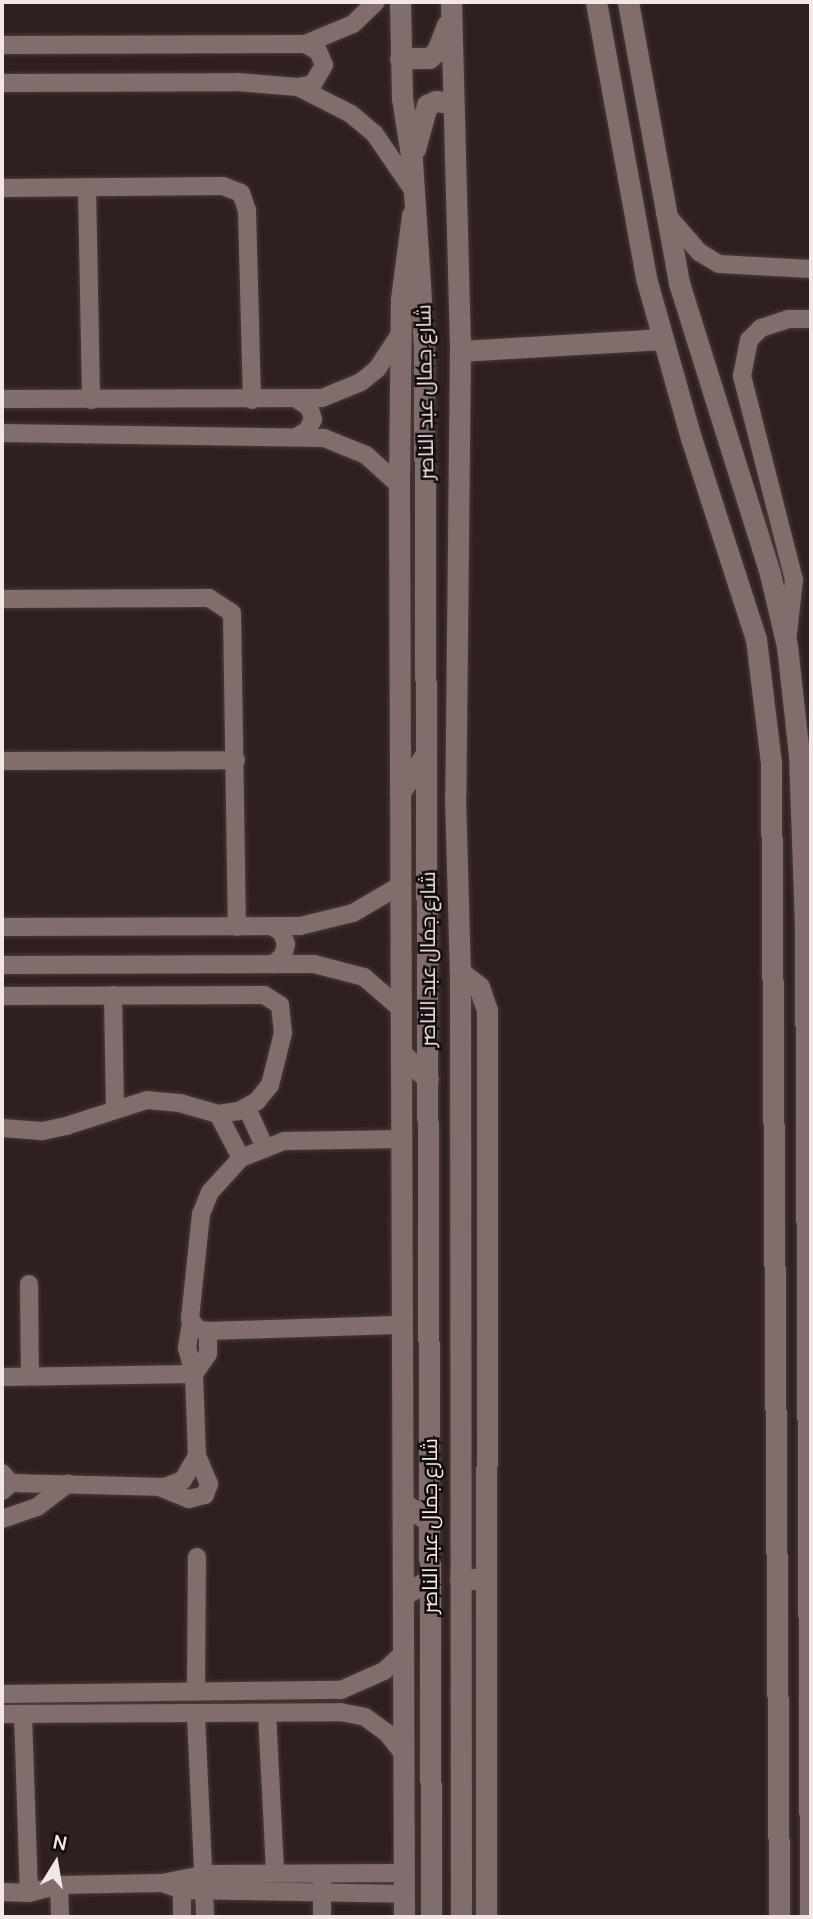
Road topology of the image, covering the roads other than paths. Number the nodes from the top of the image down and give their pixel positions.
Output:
1 (376, 2) edge
2 (400, 2) edge
3 (596, 2) edge
4 (628, 2) edge
5 (451, 7) edge
6 (305, 44) junction
7 (2, 46) edge
8 (400, 58) junction
9 (2, 83) edge
10 (298, 87) junction
11 (451, 103) junction
12 (412, 161) junction
13 (87, 187) junction
14 (2, 188) edge
15 (413, 193) junction
16 (664, 213) junction
17 (811, 270) edge
18 (811, 319) edge
19 (400, 334) junction
20 (662, 339) junction
21 (460, 351) junction
22 (2, 399) edge
23 (91, 400) junction
24 (252, 400) junction
25 (298, 400) junction
26 (2, 433) edge
27 (296, 436) junction
28 (399, 485) junction
29 (2, 598) edge
30 (787, 646) junction
31 (426, 754) junction
32 (236, 760) junction
33 (2, 761) edge
34 (400, 792) junction
35 (401, 885) junction
36 (272, 926) junction
37 (2, 927) edge
38 (237, 927) junction
39 (273, 964) junction
40 (2, 965) edge
41 (460, 972) junction
42 (113, 995) junction
43 (2, 996) edge
44 (402, 1010) junction
45 (402, 1054) junction
46 (773, 1059) junction
47 (804, 1062) junction
48 (428, 1079) junction
49 (115, 1108) junction
50 (247, 1108) junction
51 (218, 1114) junction
52 (772, 1117) junction
53 (804, 1118) junction
54 (2, 1128) edge
55 (403, 1139) junction
56 (264, 1146) junction
57 (241, 1158) junction
58 (29, 1284) dead end
59 (191, 1322) junction
60 (403, 1325) junction
61 (208, 1331) junction
62 (194, 1374) junction
63 (30, 1376) junction
64 (2, 1377) edge
65 (197, 1456) junction
66 (5, 1482) edge
67 (68, 1484) junction
68 (156, 1486) junction
69 (403, 1503) junction
70 (2, 1519) edge
71 (430, 1522) junction
72 (197, 1557) dead end
73 (460, 1579) junction
74 (485, 1579) junction
75 (429, 1580) junction
76 (403, 1595) junction
77 (403, 1653) junction
78 (319, 1690) junction
79 (196, 1691) junction
80 (2, 1694) edge
81 (267, 1713) junction
82 (321, 1713) junction
83 (2, 1714) edge
84 (23, 1714) junction
85 (196, 1715) junction
86 (404, 1755) junction
87 (275, 1872) junction
88 (321, 1874) junction
89 (206, 1882) junction
90 (182, 1883) junction
91 (404, 1883) junction
92 (59, 1885) junction
93 (2, 1892) edge
94 (29, 1892) junction
95 (322, 1893) junction
96 (60, 1917) edge
97 (183, 1917) edge
98 (205, 1917) edge
99 (322, 1917) edge
100 (404, 1917) edge
101 (430, 1917) edge
102 (461, 1917) edge
103 (486, 1917) edge
104 (779, 1917) edge
105 (810, 1917) edge

1 - 6 street
2 - 8 main road, شارع جمال عبد الناصر
3 - 20 main road
4 - 16 main road
5 - 8 main road
5 - 11 main road, شارع جمال عبد الناصر
6 - 7 street
6 - 10 street
8 - 12 main road, شارع جمال عبد الناصر
9 - 10 street
10 - 15 street
11 - 12 main road
11 - 21 main road, شارع جمال عبد الناصر
12 - 15 main road, شارع جمال عبد الناصر
13 - 14 street
13 - 23 street
13 - 24 street
15 - 19 main road
15 - 31 main road, شارع جمال عبد الناصر
16 - 17 street
16 - 30 main road
18 - 30 street
19 - 25 street
19 - 28 main road
20 - 21 main road
20 - 46 main road
21 - 41 main road, شارع جمال عبد الناصر
22 - 23 street
23 - 24 street
24 - 25 street
25 - 27 street
26 - 27 street
27 - 28 street
28 - 34 main road
29 - 32 street
30 - 47 main road
31 - 34 main road
31 - 48 main road, شارع جمال عبد الناصر
32 - 33 street
32 - 38 street
34 - 35 main road
35 - 36 street
35 - 44 main road
36 - 38 street
36 - 39 street
37 - 38 street
39 - 40 street
39 - 44 street
41 - 73 main road, شارع جمال عبد الناصر
41 - 74 main road
42 - 43 street
42 - 49 street
42 - 50 street
44 - 45 main road
45 - 48 main road
45 - 55 main road
46 - 47 main road
46 - 52 main road
47 - 53 main road
48 - 71 main road, شارع جمال عبد الناصر
49 - 51 street
49 - 54 street
50 - 51 street
50 - 56 street
51 - 57 street
52 - 53 main road
52 - 104 main road
53 - 105 main road
55 - 56 street
55 - 60 main road
56 - 57 street
57 - 59 street
58 - 63 street
59 - 61 street
59 - 62 street
60 - 61 street
60 - 69 main road
61 - 62 street
62 - 63 street
62 - 65 street
63 - 64 street
65 - 68 street
65 - 68 street
66 - 67 street
67 - 68 street
67 - 70 street
69 - 71 main road
69 - 76 main road
71 - 75 main road, شارع جمال عبد الناصر
72 - 79 street
73 - 74 main road
73 - 102 main road, شارع جمال عبد الناصر
74 - 103 main road
75 - 76 main road
75 - 101 main road, شارع جمال عبد الناصر
76 - 77 main road
77 - 78 street
77 - 86 main road
78 - 79 street
78 - 82 street
79 - 80 street
81 - 82 street
81 - 85 street
81 - 87 street
82 - 86 street
83 - 84 street
84 - 85 street
84 - 94 street
85 - 89 street
86 - 91 main road
87 - 88 street
87 - 89 street
88 - 91 street
88 - 95 street
89 - 90 street
89 - 95 street
89 - 98 street
90 - 92 street
90 - 97 street
91 - 95 street
91 - 100 main road
92 - 94 street
92 - 96 street
93 - 94 street
95 - 99 street

